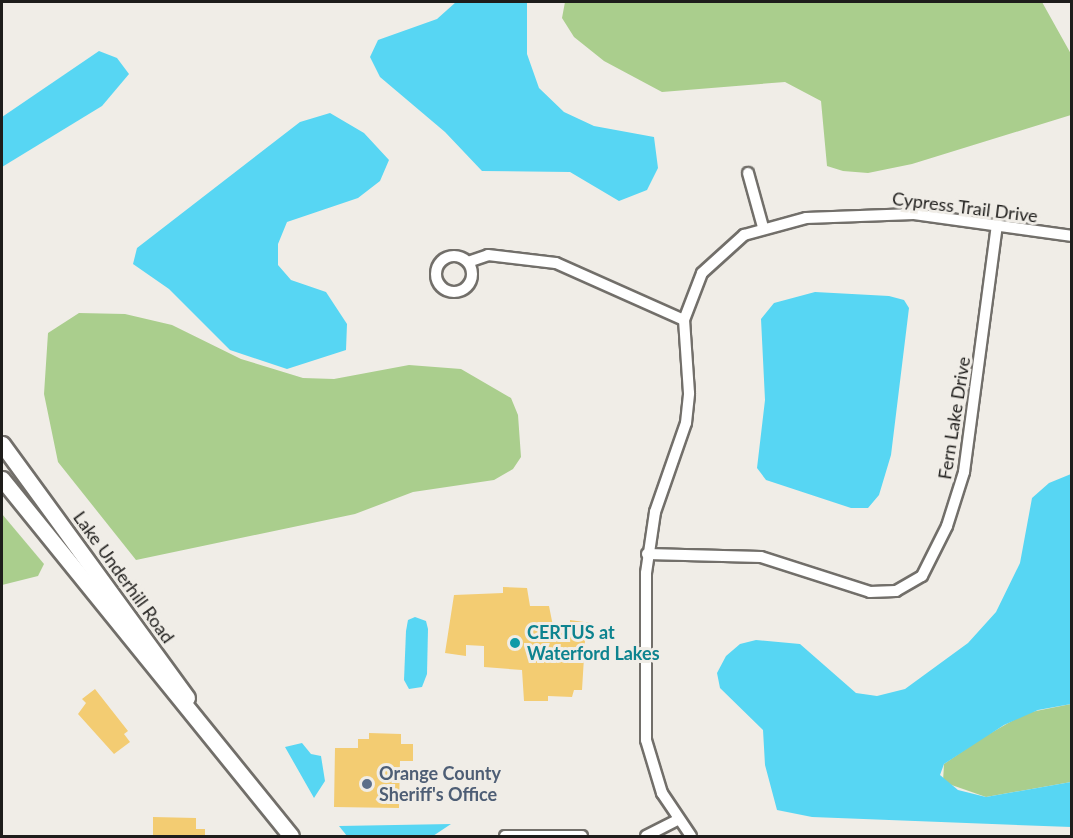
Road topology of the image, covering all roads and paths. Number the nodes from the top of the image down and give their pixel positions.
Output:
1 (748, 173) dead end
2 (997, 225) junction
3 (763, 227) junction
4 (1071, 236) edge
5 (468, 262) dead end
6 (684, 320) junction
7 (2, 444) edge
8 (2, 479) edge
9 (648, 554) junction
10 (210, 737) junction
11 (678, 820) junction
12 (571, 836) edge
13 (291, 837) edge
14 (505, 837) edge
15 (582, 837) edge
16 (646, 837) edge
17 (691, 837) edge

1 - 3 street
2 - 3 street, Cypress Trail Drive
2 - 4 street, Cypress Trail Drive
2 - 9 street, Fern Lake Drive
3 - 6 street, Cypress Trail Drive
5 - 6 street
6 - 9 street, Cypress Trail Drive
7 - 10 street, Lake Underhill Road
8 - 10 street, Lake Underhill Road
9 - 11 street, Cypress Trail Drive
10 - 13 street, Lake Underhill Road
11 - 16 street
11 - 17 street, Cypress Trail Drive
12 - 14 street
12 - 15 street

